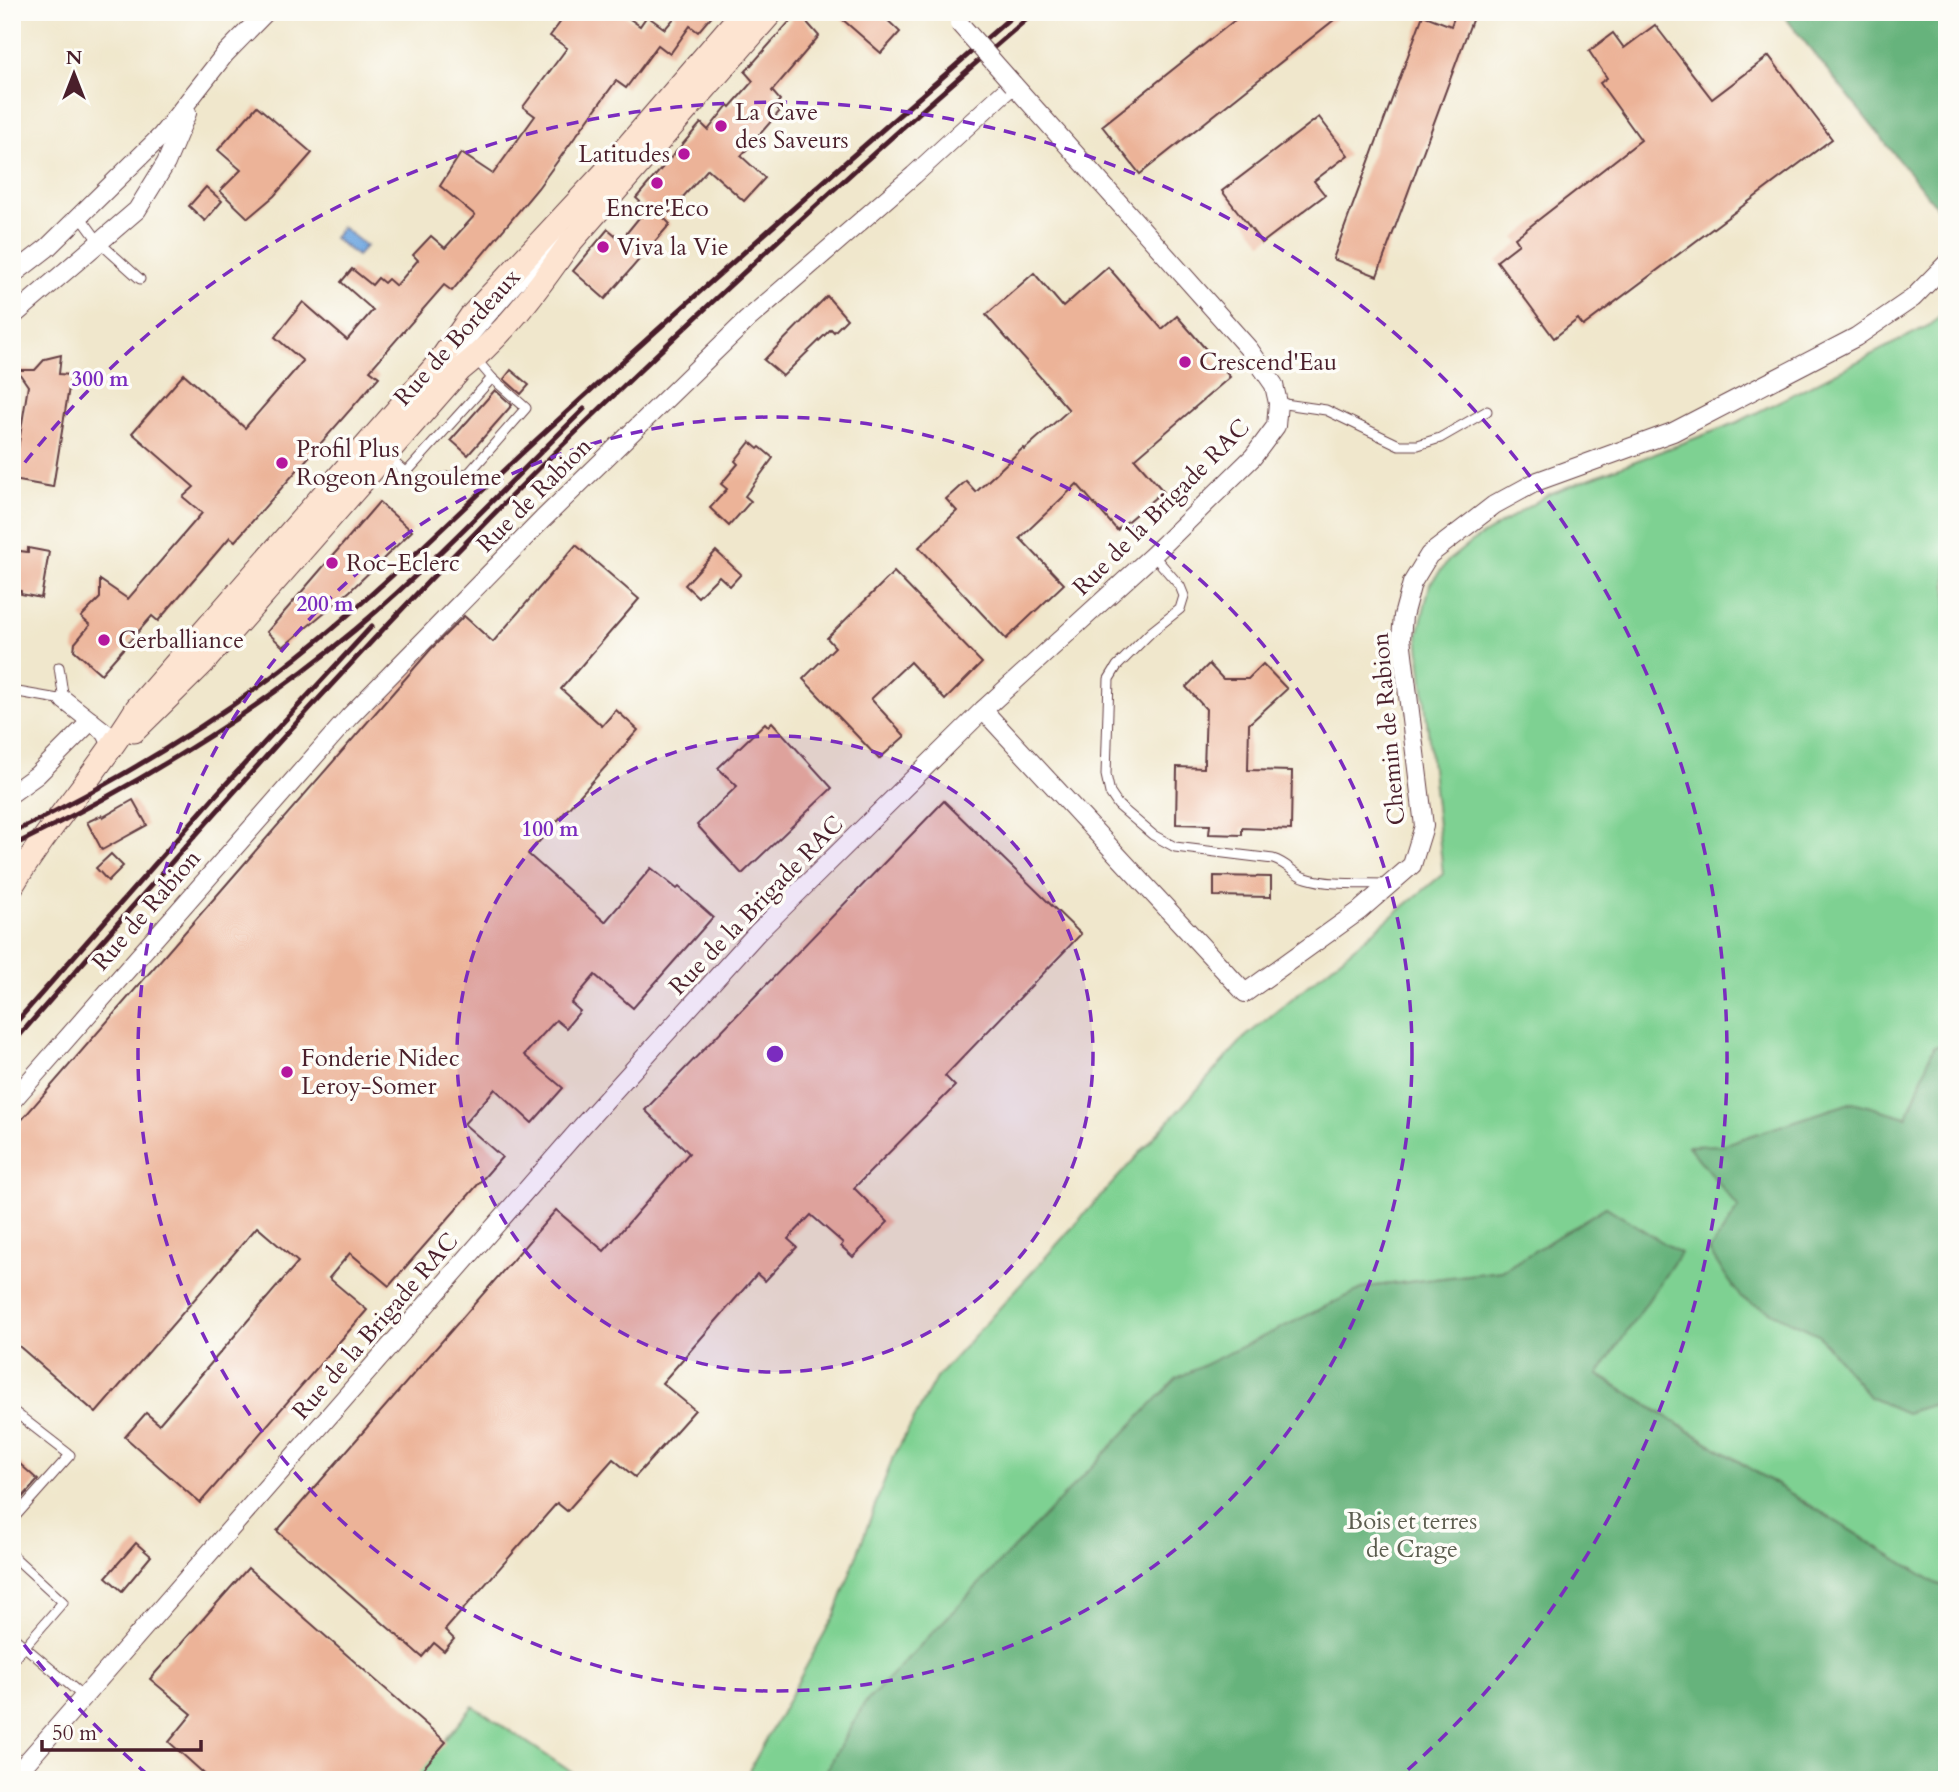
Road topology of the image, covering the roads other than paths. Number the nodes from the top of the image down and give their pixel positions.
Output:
1 (266, 12) edge
2 (743, 12) edge
3 (772, 12) edge
4 (954, 18) edge
5 (739, 50) junction
6 (1013, 84) junction
7 (195, 94) junction
8 (161, 136) junction
9 (166, 163) junction
10 (583, 212) dead end
11 (80, 216) junction
12 (574, 223) dead end
13 (99, 242) junction
14 (1947, 263) edge
15 (12, 275) edge
16 (141, 279) dead end
17 (12, 317) edge
18 (475, 358) junction
19 (492, 378) junction
20 (1278, 403) junction
21 (1487, 411) dead end
22 (385, 455) junction
23 (406, 473) junction
24 (1153, 555) junction
25 (59, 667) dead end
26 (12, 691) edge
27 (64, 699) junction
28 (983, 710) junction
29 (147, 719) junction
30 (91, 722) junction
31 (113, 748) junction
32 (12, 793) edge
33 (17, 871) edge
34 (1390, 884) junction
35 (12, 886) edge
36 (12, 1101) edge
37 (12, 1410) edge
38 (12, 1520) edge
39 (12, 1555) edge
40 (12, 1636) edge
41 (25, 1647) junction
42 (12, 1661) edge
43 (84, 1697) junction
44 (12, 1779) edge

1 - 7 street
2 - 31 main road, Rue de Bordeaux
3 - 5 main road, Rue de Bordeaux
4 - 6 street, bridge
5 - 10 lane
5 - 18 main road, Rue de Bordeaux
6 - 20 street
6 - 36 street, Rue de Rabion
7 - 8 street
7 - 9 street
8 - 9 street
8 - 11 street
9 - 13 street
11 - 13 lane
11 - 15 street
12 - 29 lane
13 - 16 lane
13 - 17 street
14 - 34 street, Chemin de Rabion
18 - 19 lane
18 - 22 main road, Rue de Bordeaux
19 - 23 lane
19 - 23 lane
20 - 21 lane
20 - 24 street, Rue de la Brigade RAC
22 - 23 lane
22 - 29 main road, Rue de Bordeaux
24 - 28 street, Rue de la Brigade RAC
24 - 34 lane
25 - 27 lane
26 - 27 lane
27 - 30 street
28 - 34 street, Chemin de Rabion
28 - 43 street, Rue de la Brigade RAC
29 - 31 main road, Rue de Bordeaux
30 - 31 street
30 - 32 street
31 - 33 main road, Rue de Bordeaux
33 - 35 main road, Rue de Bordeaux
37 - 38 lane
39 - 41 lane
40 - 41 lane
41 - 42 lane
41 - 43 lane
43 - 44 street, Rue de la Brigade RAC

